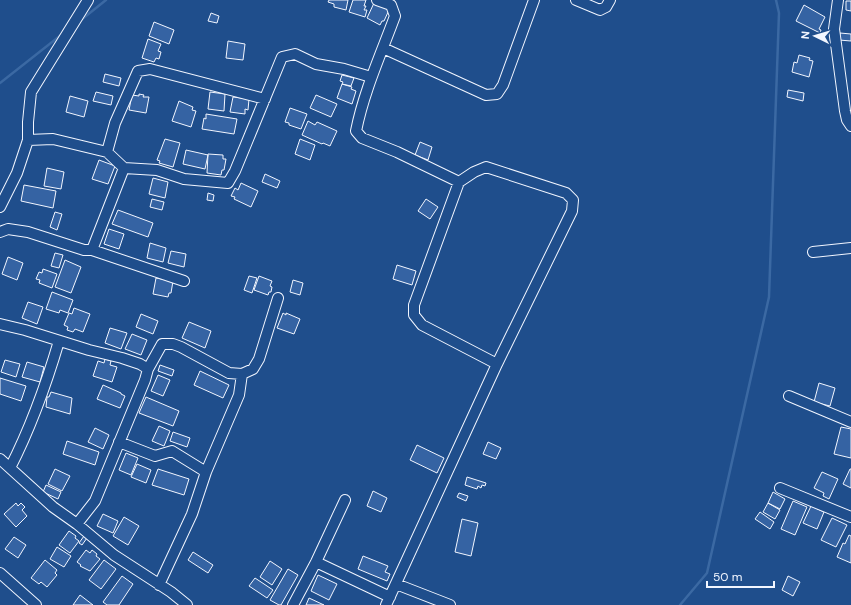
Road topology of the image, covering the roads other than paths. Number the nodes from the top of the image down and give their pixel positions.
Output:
1 (88, 0) edge
2 (377, 0) edge
3 (534, 0) edge
4 (576, 0) edge
5 (610, 0) edge
6 (838, 0) edge
7 (384, 48) junction
8 (371, 77) junction
9 (265, 99) junction
10 (851, 126) edge
11 (28, 140) junction
12 (107, 152) junction
13 (124, 168) junction
14 (459, 182) junction
15 (1, 201) edge
16 (0, 232) edge
17 (851, 248) edge
18 (92, 250) junction
19 (813, 252) dead end
20 (184, 281) dead end
21 (278, 298) dead end
22 (0, 324) edge
23 (59, 340) junction
24 (497, 364) junction
25 (148, 369) junction
26 (242, 374) junction
27 (790, 396) dead end
28 (851, 422) edge
29 (119, 442) junction
30 (0, 459) edge
31 (10, 468) junction
32 (206, 472) junction
33 (780, 488) dead end
34 (345, 500) dead end
35 (851, 517) edge
36 (77, 524) junction
37 (316, 562) junction
38 (0, 573) edge
39 (396, 584) junction
40 (159, 585) junction
41 (388, 601) edge
42 (36, 605) edge
43 (187, 605) edge
44 (293, 605) edge
45 (450, 605) edge

1 - 11 street
2 - 7 street
3 - 7 street
4 - 5 street
6 - 10 street
7 - 8 street
8 - 9 street
8 - 14 street
9 - 12 street
9 - 13 street
11 - 12 street
11 - 15 street
12 - 13 street
13 - 18 street
14 - 24 street
14 - 24 street
16 - 18 street
17 - 19 street
18 - 20 street
21 - 26 street
22 - 23 street
23 - 25 street
23 - 31 street
24 - 39 street
25 - 26 street
25 - 29 street
26 - 32 street
27 - 28 street
29 - 32 street
29 - 36 street
30 - 31 street
31 - 36 street
32 - 40 street
33 - 35 street
34 - 37 street
36 - 40 street
37 - 41 street
37 - 44 street
38 - 42 street
39 - 41 street
39 - 45 street
40 - 43 street

